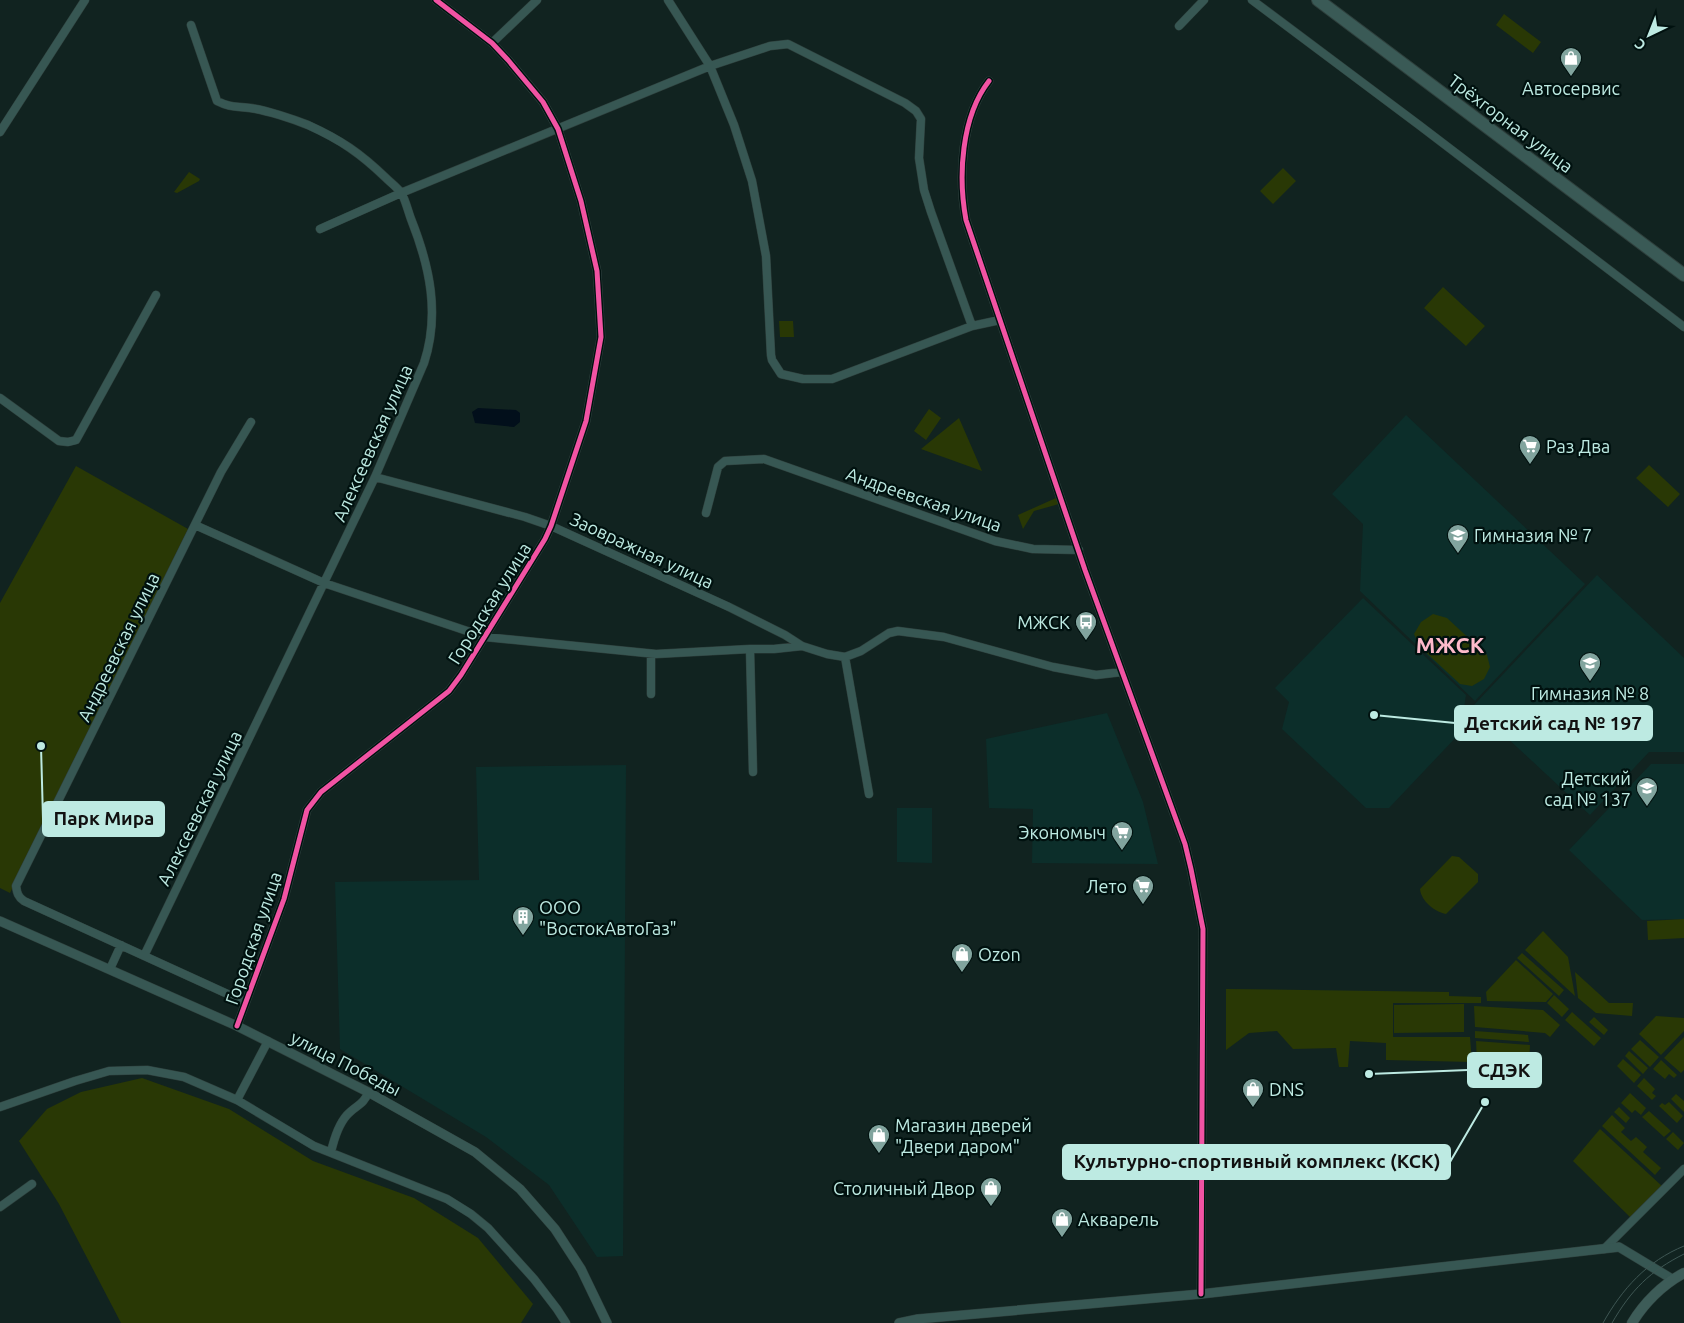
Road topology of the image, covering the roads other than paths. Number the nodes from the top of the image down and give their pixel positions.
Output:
1 (85, 0) edge
2 (436, 0) edge
3 (537, 0) edge
4 (668, 0) edge
5 (1204, 0) edge
6 (1252, 0) edge
7 (1318, 0) edge
8 (191, 25) dead end
9 (1179, 26) dead end
10 (492, 43) junction
11 (710, 66) junction
12 (989, 81) dead end
13 (558, 129) junction
14 (0, 132) edge
15 (401, 193) junction
16 (320, 229) dead end
17 (1684, 275) edge
18 (156, 295) dead end
19 (1000, 320) junction
20 (972, 326) junction
21 (1684, 327) edge
22 (0, 398) edge
23 (251, 422) dead end
24 (375, 477) junction
25 (706, 512) dead end
26 (195, 525) junction
27 (551, 526) junction
28 (1078, 550) junction
29 (324, 583) junction
30 (485, 637) junction
31 (802, 646) junction
32 (750, 649) junction
33 (651, 654) junction
34 (845, 657) junction
35 (1122, 672) junction
36 (651, 694) dead end
37 (753, 772) dead end
38 (869, 794) dead end
39 (0, 921) edge
40 (121, 945) junction
41 (144, 956) junction
42 (110, 969) junction
43 (245, 1002) junction
44 (237, 1026) junction
45 (268, 1041) junction
46 (368, 1092) junction
47 (237, 1100) junction
48 (0, 1108) edge
49 (331, 1152) junction
50 (1684, 1169) edge
51 (32, 1184) dead end
52 (0, 1208) edge
53 (1604, 1249) junction
54 (1684, 1273) edge
55 (1672, 1279) junction
56 (1202, 1294) junction
57 (566, 1323) edge
58 (607, 1323) edge
59 (899, 1323) edge
60 (1632, 1323) edge

1 - 14 street
2 - 10 street, Городская улица
3 - 10 street
4 - 11 street
5 - 9 street
6 - 21 street
7 - 17 highway, Трёхгорная улица
8 - 15 street, Алексеевская улица
10 - 13 street, Городская улица
11 - 13 street
11 - 20 street
11 - 20 street
12 - 19 street
13 - 15 street
13 - 27 street, Городская улица
15 - 16 street
15 - 24 street, Алексеевская улица
18 - 22 street
19 - 20 street
19 - 28 street
23 - 26 street, Андреевская улица
24 - 27 street, Заовражная улица
24 - 29 street, Алексеевская улица
25 - 28 street, Андреевская улица
26 - 29 street
26 - 40 street, Андреевская улица
27 - 30 street, Городская улица
27 - 31 street, Заовражная улица
28 - 35 street
29 - 30 street
29 - 41 street, Алексеевская улица
30 - 33 street
30 - 43 street, Городская улица
31 - 32 street
31 - 34 street
32 - 33 street
32 - 37 street
33 - 36 street
34 - 35 street
34 - 38 street
35 - 56 street
39 - 42 street, улица Победы
40 - 41 street
40 - 42 street
41 - 43 street
42 - 44 street, улица Победы
43 - 44 street, Городская улица
44 - 45 street, улица Победы
45 - 46 street, улица Победы
45 - 47 street
46 - 49 street
46 - 58 street, улица Победы
47 - 48 street
47 - 49 street
49 - 57 street
50 - 53 street
51 - 52 street
53 - 55 street
53 - 56 street
54 - 55 main road
55 - 60 main road
56 - 59 street

